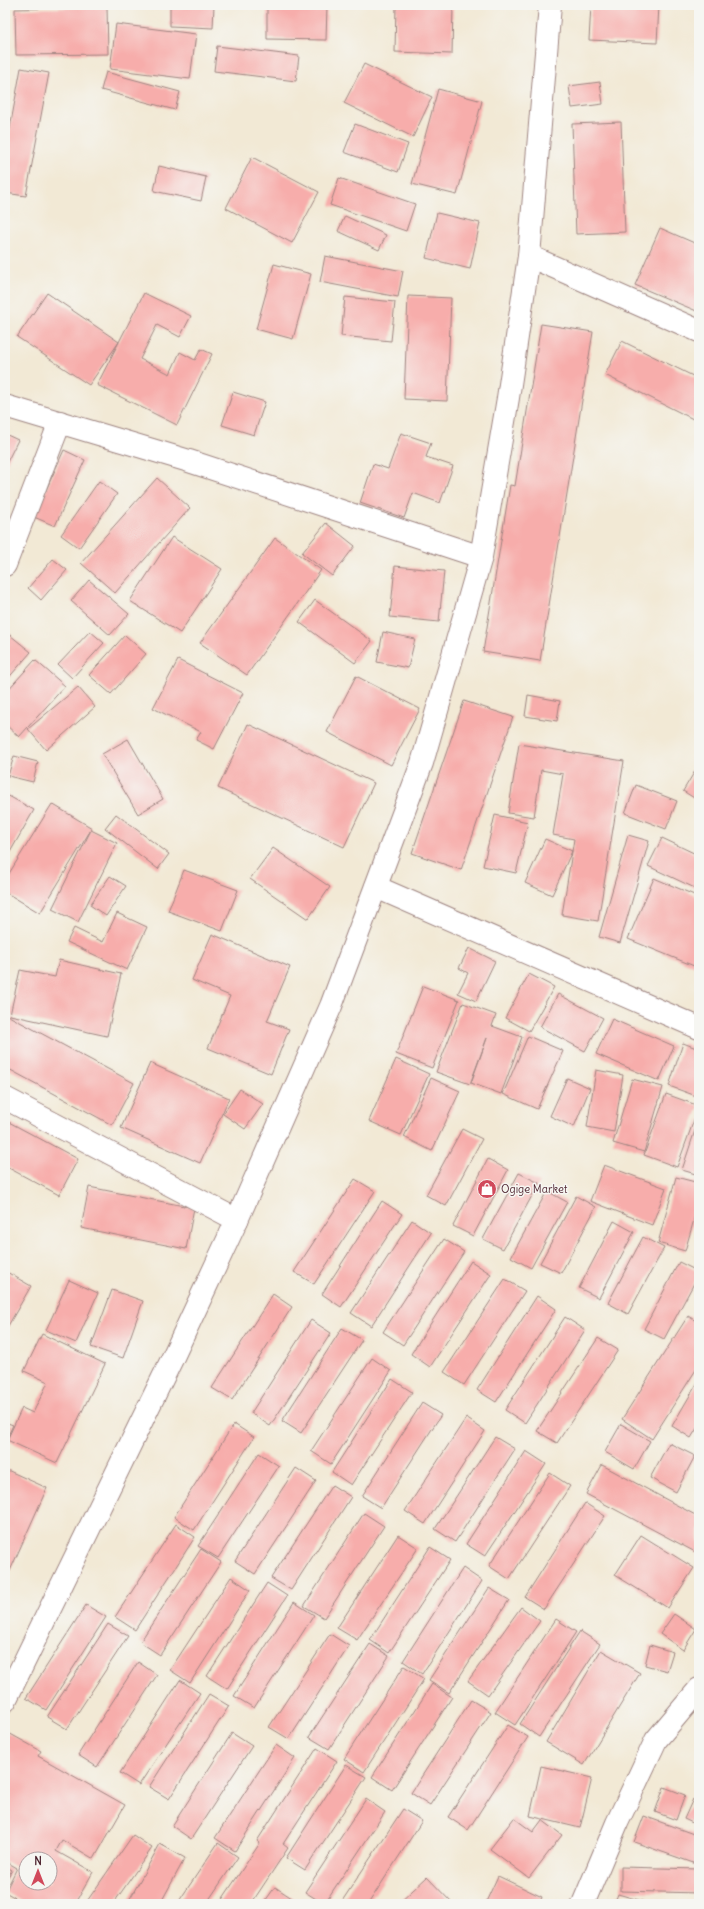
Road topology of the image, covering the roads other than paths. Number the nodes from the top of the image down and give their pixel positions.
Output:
1 (550, 5) edge
2 (529, 256) junction
3 (699, 331) edge
4 (5, 406) edge
5 (60, 422) junction
6 (481, 556) junction
7 (5, 565) edge
8 (376, 887) junction
9 (699, 1028) edge
10 (5, 1098) edge
11 (237, 1220) junction
12 (699, 1689) edge
13 (6, 1699) edge
14 (583, 1904) edge

1 - 2 street
2 - 3 street
2 - 6 street
4 - 5 street
5 - 6 street
5 - 7 street
6 - 8 street
8 - 9 street
8 - 11 street
10 - 11 street
11 - 13 street
12 - 14 street

